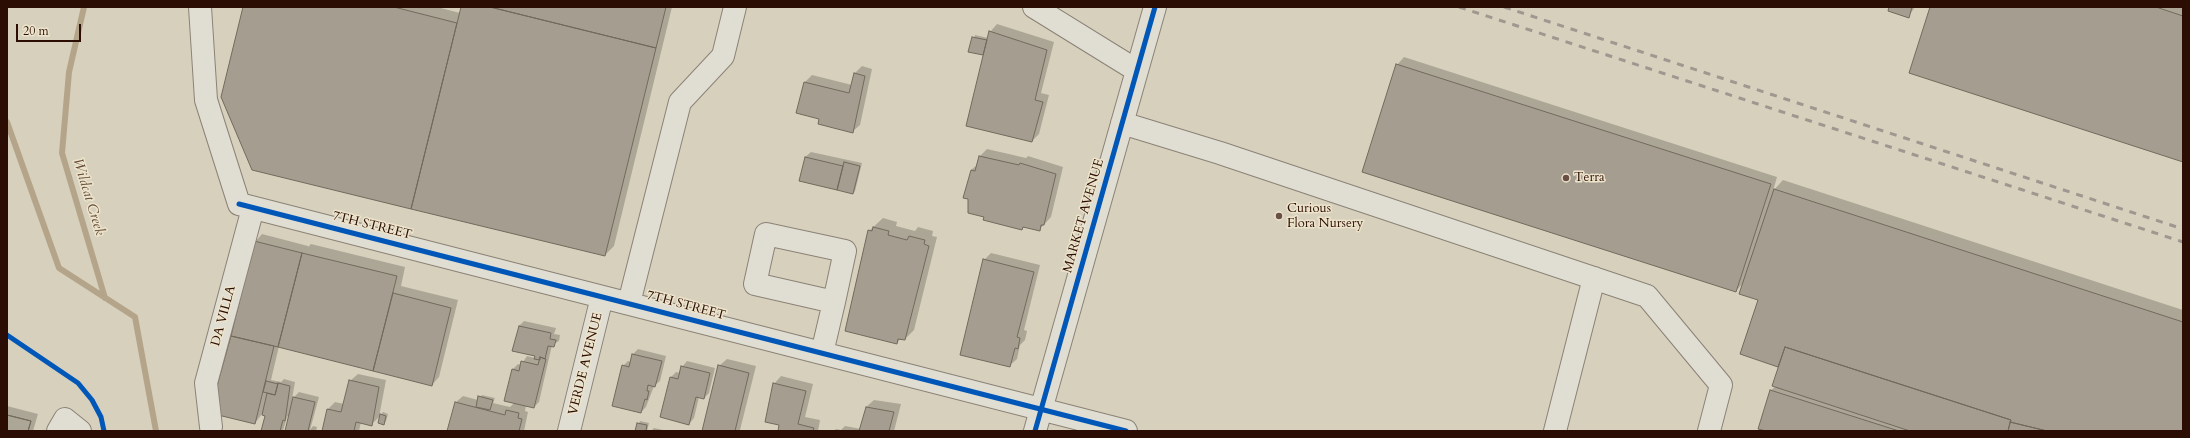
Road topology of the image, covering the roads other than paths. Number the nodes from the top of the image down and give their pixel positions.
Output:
1 (200, 7) edge
2 (735, 7) edge
3 (1034, 7) edge
4 (1155, 7) edge
5 (1136, 70) junction
6 (1122, 123) junction
7 (246, 206) junction
8 (1594, 278) junction
9 (602, 297) junction
10 (834, 302) dead end
11 (629, 303) junction
12 (822, 353) junction
13 (1040, 410) junction
14 (211, 426) dead end
15 (58, 431) edge
16 (80, 431) edge
17 (569, 431) edge
18 (1035, 431) edge
19 (1126, 431) edge
20 (1555, 431) edge
21 (1709, 431) edge

1 - 7 street
2 - 11 street
3 - 5 street
4 - 5 street, MARKET AVENUE
5 - 6 street, MARKET AVENUE
6 - 8 street
6 - 13 street, MARKET AVENUE
7 - 9 street, 7TH STREET
7 - 14 street, DA VILLA
8 - 20 street
8 - 21 street
9 - 11 street, 7TH STREET
9 - 17 street, VERDE AVENUE
10 - 12 street
11 - 12 street, 7TH STREET
12 - 13 street, 7TH STREET
13 - 18 street, MARKET AVENUE
13 - 19 street, 7TH STREET
15 - 16 street

